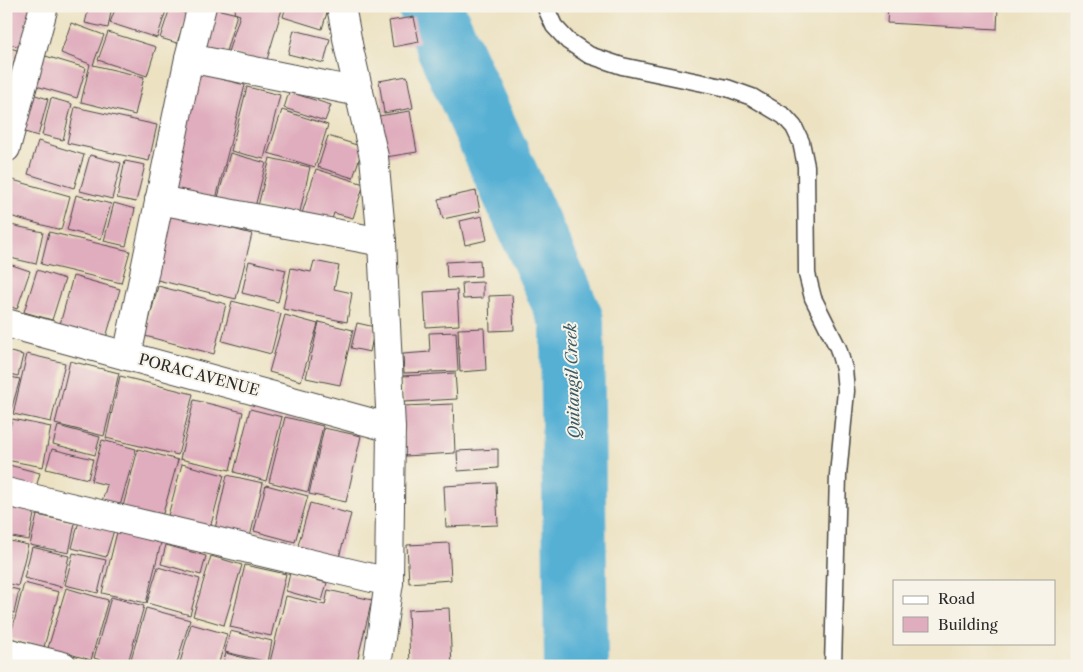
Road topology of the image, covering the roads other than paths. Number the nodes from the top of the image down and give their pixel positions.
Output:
1 (44, 6) edge
2 (202, 6) edge
3 (342, 6) edge
4 (545, 6) edge
5 (189, 58) junction
6 (359, 92) junction
7 (6, 148) edge
8 (159, 200) junction
9 (382, 242) junction
10 (6, 323) edge
11 (127, 356) junction
12 (391, 428) junction
13 (6, 492) edge
14 (389, 582) junction
15 (6, 652) edge
16 (63, 666) edge
17 (376, 666) edge
18 (833, 666) edge

1 - 7 street
2 - 5 street
3 - 6 street
4 - 18 lane
5 - 6 street
5 - 8 street
6 - 9 street
8 - 9 street
8 - 11 street
9 - 12 street
10 - 11 street, PORAC AVENUE
11 - 12 street, PORAC AVENUE
12 - 14 street
13 - 14 street
14 - 17 street
15 - 16 street

